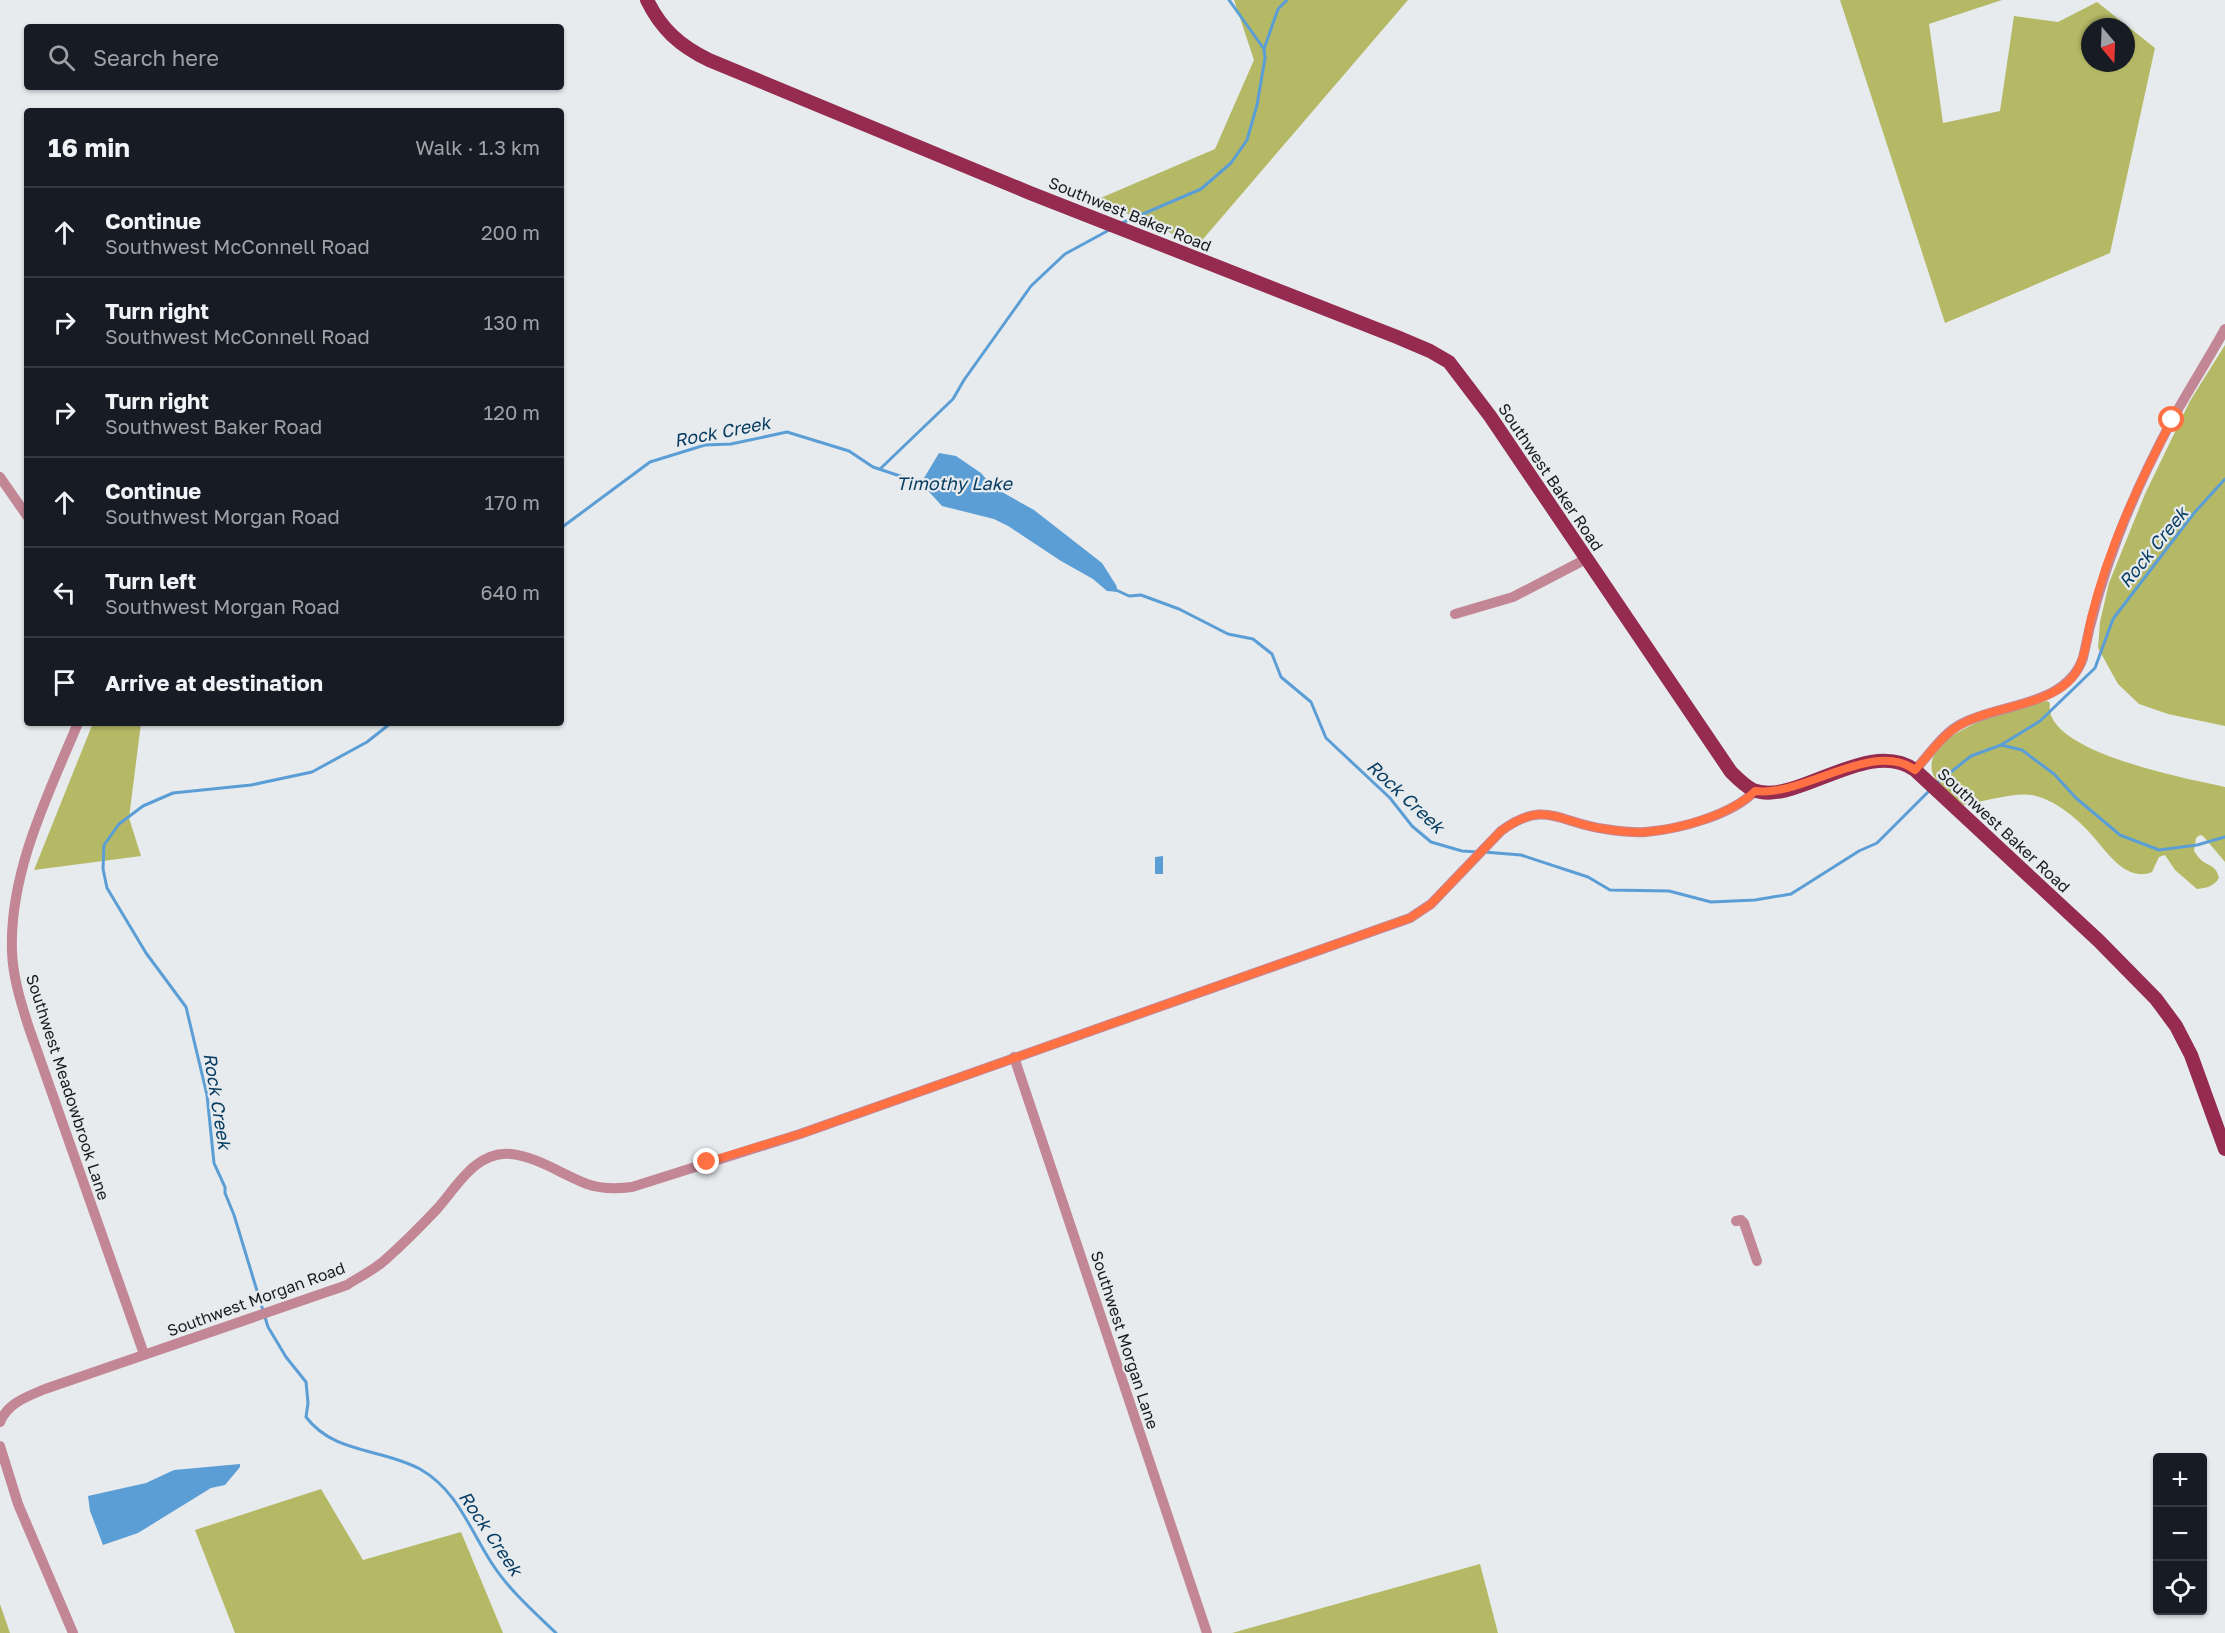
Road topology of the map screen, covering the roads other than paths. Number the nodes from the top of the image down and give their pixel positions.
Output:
1 (646, 0) edge
2 (2225, 329) edge
3 (0, 477) edge
4 (24, 512) edge
5 (1586, 559) junction
6 (1455, 614) dead end
7 (77, 726) edge
8 (1915, 770) junction
9 (1755, 791) junction
10 (1014, 1057) junction
11 (2225, 1149) edge
12 (1736, 1221) dead end
13 (1757, 1261) dead end
14 (144, 1354) junction
15 (0, 1421) edge
16 (0, 1446) edge
17 (73, 1633) edge
18 (1207, 1633) edge

1 - 5 main road, Southwest Baker Road
2 - 8 street
3 - 4 street
5 - 6 street
5 - 9 main road, Southwest Baker Road
7 - 14 street, Southwest Meadowbrook Lane
8 - 9 main road, Southwest Baker Road
8 - 11 main road, Southwest Baker Road
9 - 10 street, Southwest Morgan Road
10 - 14 street, Southwest Morgan Road
10 - 18 street, Southwest Morgan Lane
12 - 13 street
14 - 15 street, Southwest Morgan Road
16 - 17 street

